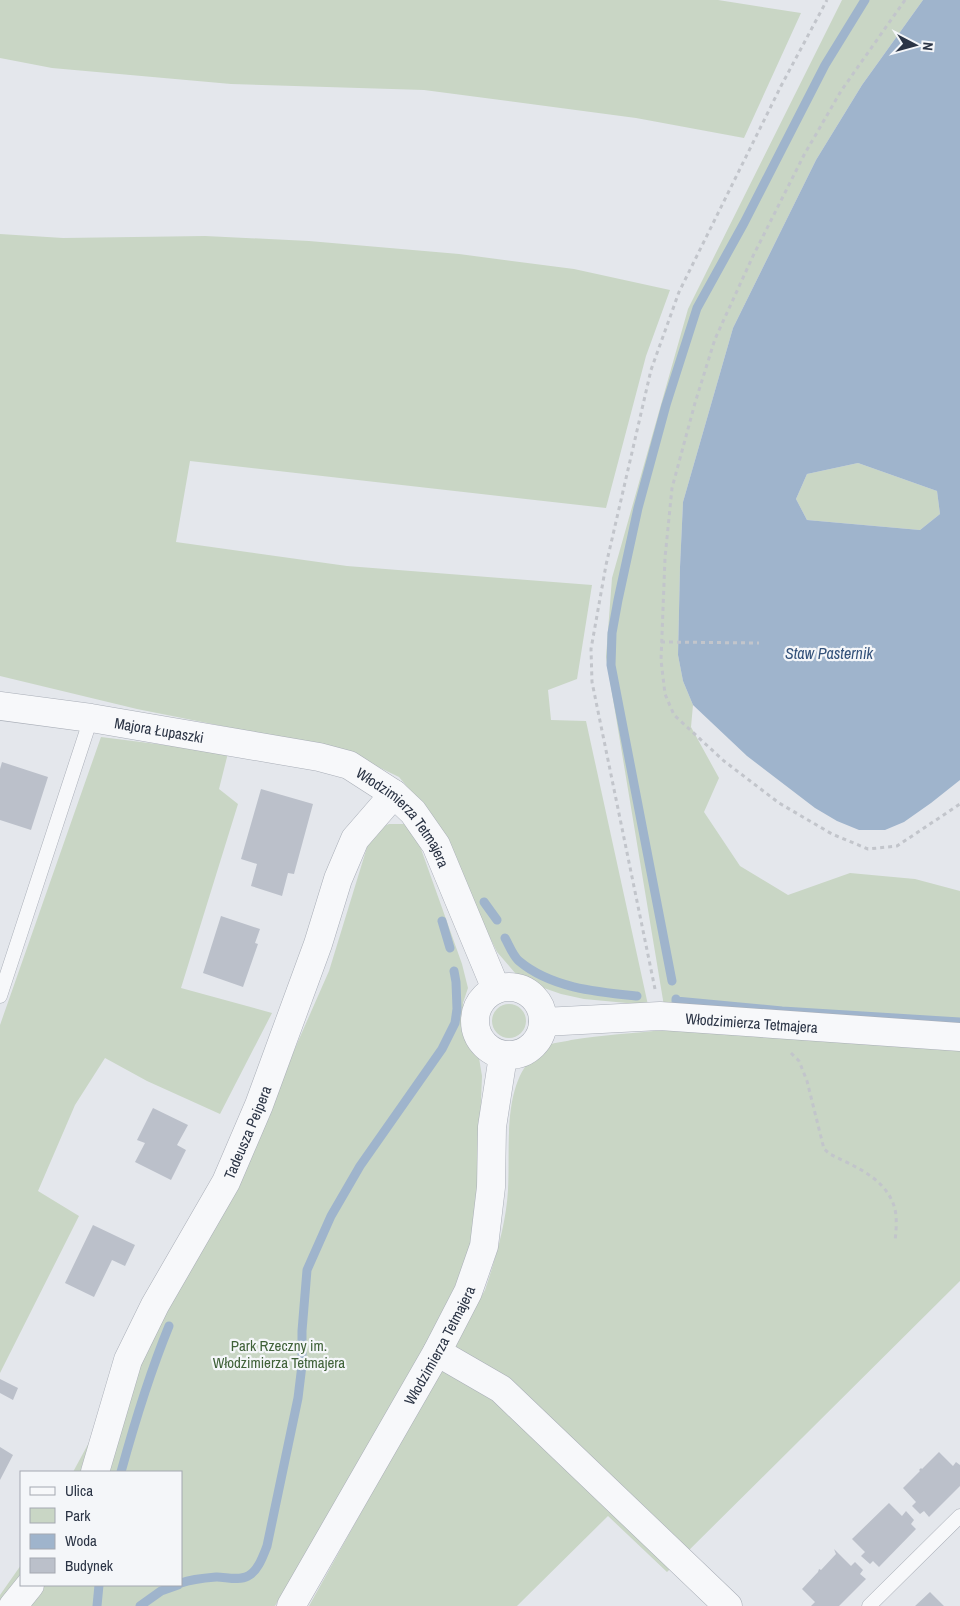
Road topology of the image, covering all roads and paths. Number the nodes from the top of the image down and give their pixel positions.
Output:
1 (827, 0) edge
2 (905, 0) edge
3 (661, 642) junction
4 (759, 643) dead end
5 (0, 706) edge
6 (91, 718) junction
7 (319, 757) joint
8 (394, 794) junction
9 (960, 804) edge
10 (496, 989) junction
11 (0, 996) edge
12 (660, 1016) junction
13 (543, 1022) junction
14 (757, 1022) junction
15 (960, 1037) edge
16 (503, 1056) junction
17 (895, 1242) dead end
18 (437, 1352) junction
19 (95, 1471) edge
20 (960, 1516) edge
21 (29, 1586) edge
22 (14, 1606) edge
23 (291, 1606) edge
24 (728, 1606) edge
25 (869, 1606) edge

1 - 12 path
2 - 3 path
3 - 4 path
3 - 9 path
5 - 6 street, Majora Łupaszki
6 - 7 street, Majora Łupaszki
6 - 11 lane
7 - 8 street, Włodzimierza Tetmajera
8 - 10 street, Włodzimierza Tetmajera
8 - 19 street, Tadeusza Peipera
10 - 13 street
10 - 16 street
12 - 13 street, Włodzimierza Tetmajera
12 - 14 street, Włodzimierza Tetmajera
13 - 16 street
14 - 15 street, Włodzimierza Tetmajera
14 - 17 path
16 - 18 street, Włodzimierza Tetmajera
18 - 23 street, Włodzimierza Tetmajera
18 - 24 street
20 - 25 lane
21 - 22 street

